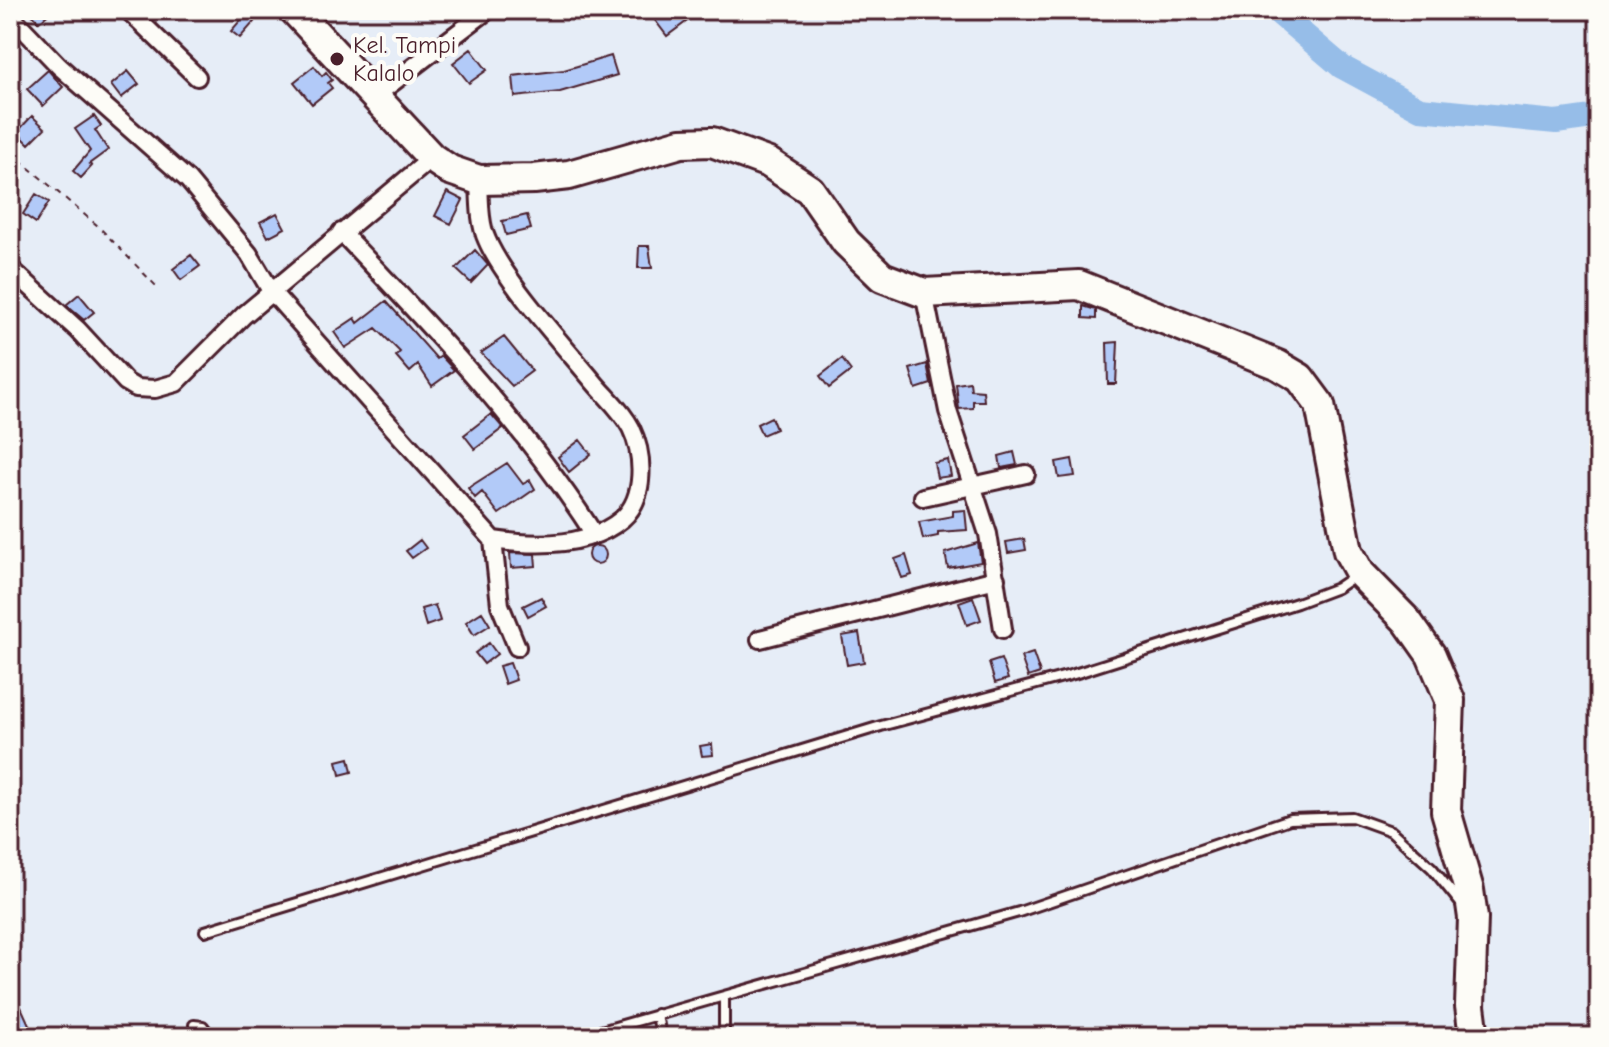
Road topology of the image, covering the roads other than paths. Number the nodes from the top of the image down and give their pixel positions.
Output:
1 (128, 10) edge
2 (294, 10) edge
3 (483, 11) edge
4 (10, 15) edge
5 (197, 77) dead end
6 (375, 96) junction
7 (432, 158) junction
8 (479, 180) junction
9 (341, 232) junction
10 (10, 268) edge
11 (271, 291) junction
12 (924, 293) junction
13 (1026, 474) dead end
14 (971, 489) junction
15 (923, 497) dead end
16 (594, 534) junction
17 (493, 540) junction
18 (1360, 573) junction
19 (996, 579) junction
20 (1003, 629) dead end
21 (760, 639) dead end
22 (517, 647) dead end
23 (1473, 918) junction
24 (205, 931) dead end
25 (724, 998) junction
26 (657, 1014) junction
27 (194, 1025) dead end
28 (211, 1037) edge
29 (580, 1037) edge
30 (661, 1037) edge
31 (724, 1037) edge
32 (1474, 1037) edge

1 - 5 street
2 - 6 highway
3 - 6 street
4 - 11 street
6 - 7 highway
7 - 8 highway
7 - 9 street
8 - 12 highway
8 - 16 street
9 - 11 street
9 - 16 street
10 - 11 street
11 - 17 street
12 - 14 street
12 - 18 highway
13 - 14 street
14 - 15 street
14 - 19 street
16 - 17 street
17 - 22 street
18 - 23 highway
18 - 24 lane
19 - 20 street
19 - 21 street
23 - 25 lane
23 - 32 highway
25 - 26 lane
25 - 31 lane
26 - 29 lane
26 - 30 lane
27 - 28 lane

